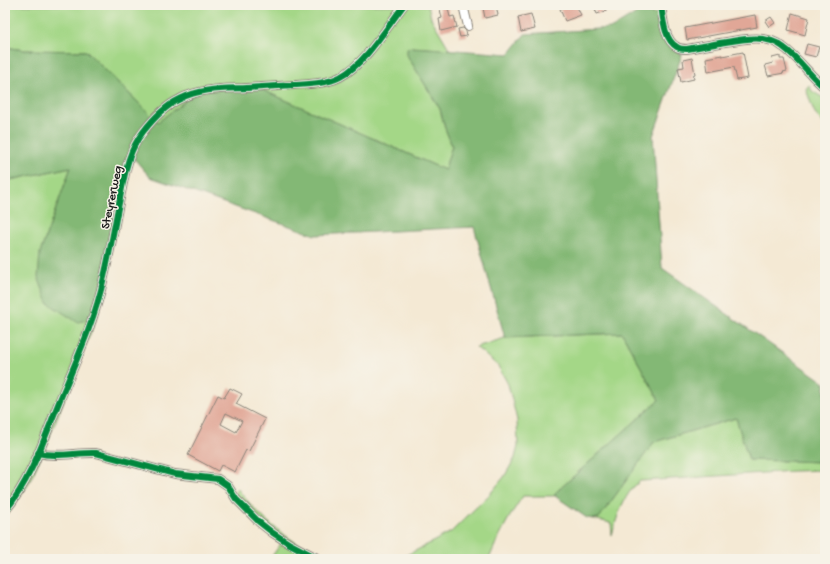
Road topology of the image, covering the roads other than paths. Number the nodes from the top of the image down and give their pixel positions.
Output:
1 (463, 5) edge
2 (661, 5) edge
3 (402, 6) edge
4 (468, 26) dead end
5 (825, 88) edge
6 (38, 453) junction
7 (5, 511) edge
8 (319, 559) edge

1 - 4 street
2 - 5 street
3 - 6 street, Steyrerweg
6 - 7 street, Steyrerweg
6 - 8 street

